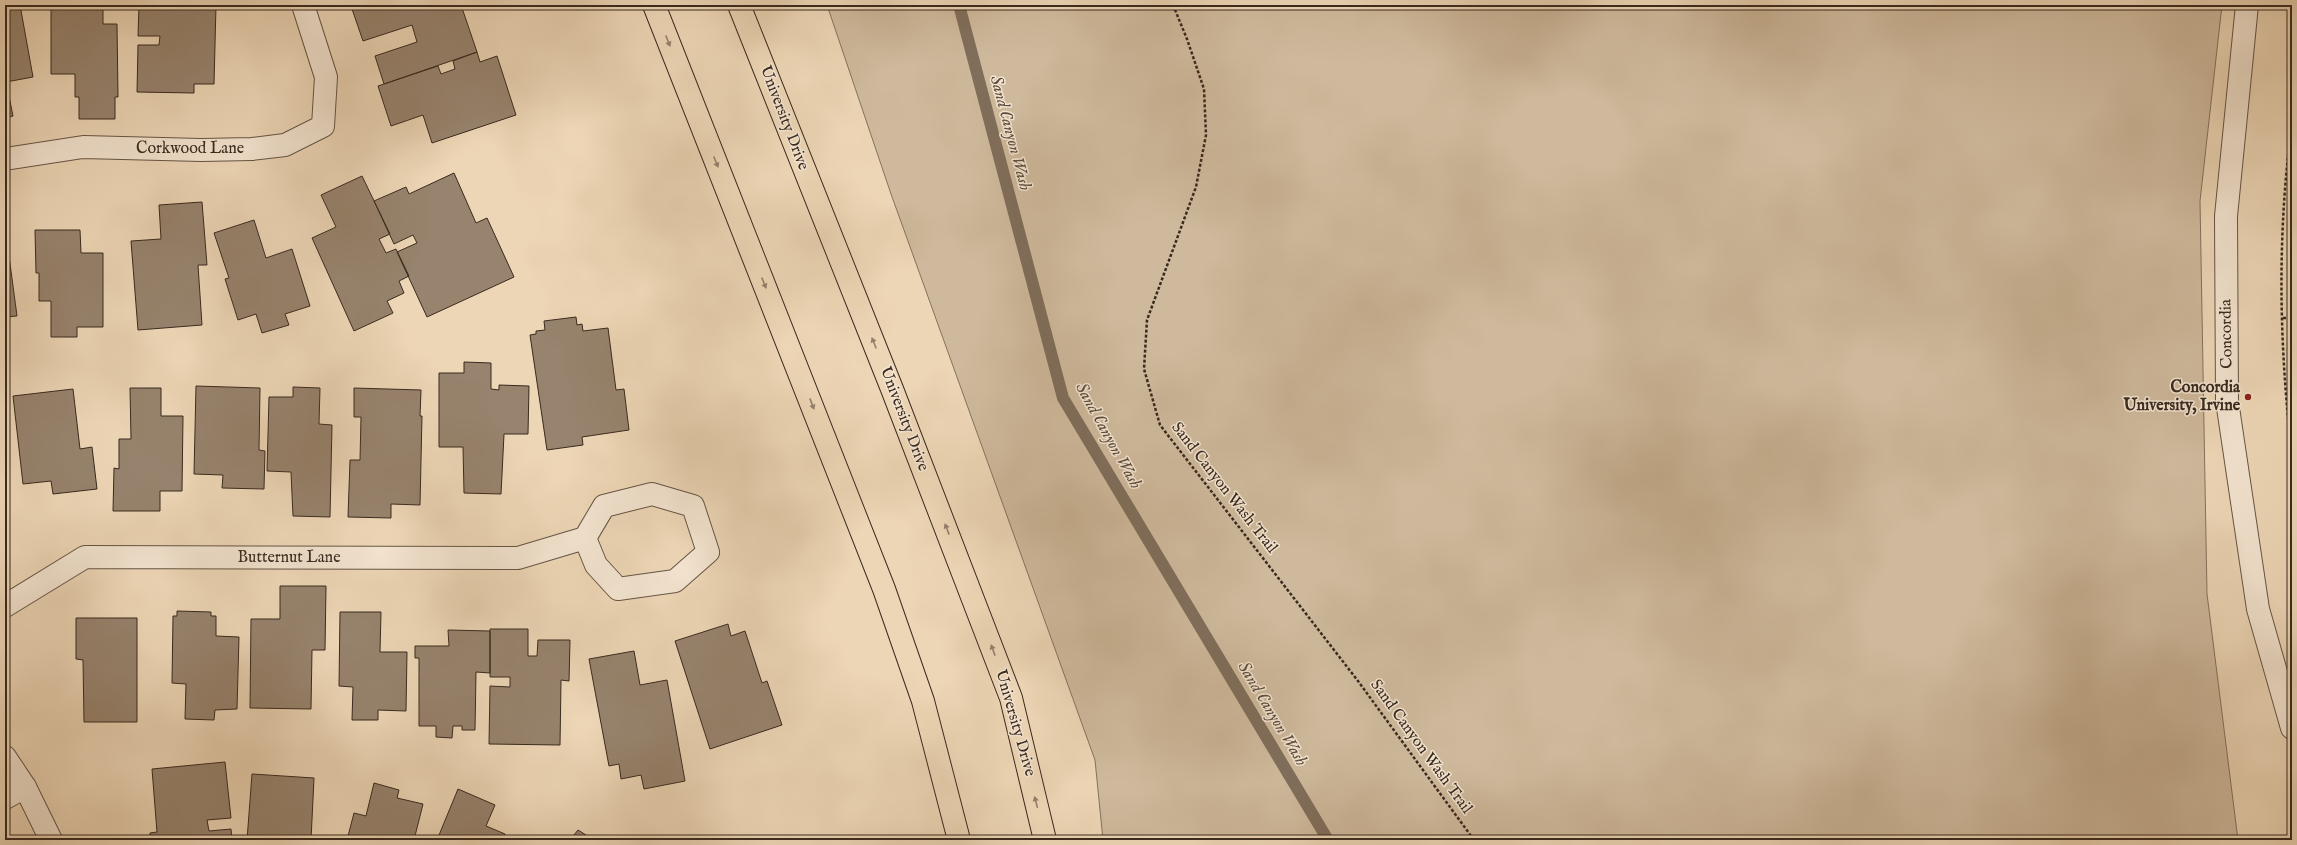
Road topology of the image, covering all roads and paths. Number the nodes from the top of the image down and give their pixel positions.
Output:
1 (304, 5) edge
2 (654, 5) edge
3 (739, 5) edge
4 (1173, 5) edge
5 (2247, 5) edge
6 (2292, 123) edge
7 (5, 159) edge
8 (2283, 318) junction
9 (2292, 318) edge
10 (2292, 455) edge
11 (585, 538) junction
12 (5, 606) edge
13 (2292, 728) edge
14 (5, 756) edge
15 (25, 788) junction
16 (5, 798) edge
17 (51, 840) edge
18 (959, 840) edge
19 (1045, 840) edge
20 (1474, 840) edge

1 - 7 street, Corkwood Lane
2 -> 18 main road
19 -> 3 main road, University Drive
4 - 20 path, Sand Canyon Wash Trail
5 - 13 street, Concordia
6 - 8 path
8 - 9 path
8 - 10 path
11 - 11 street
11 - 12 street, Butternut Lane
14 - 15 street
15 - 16 street
15 - 17 street

